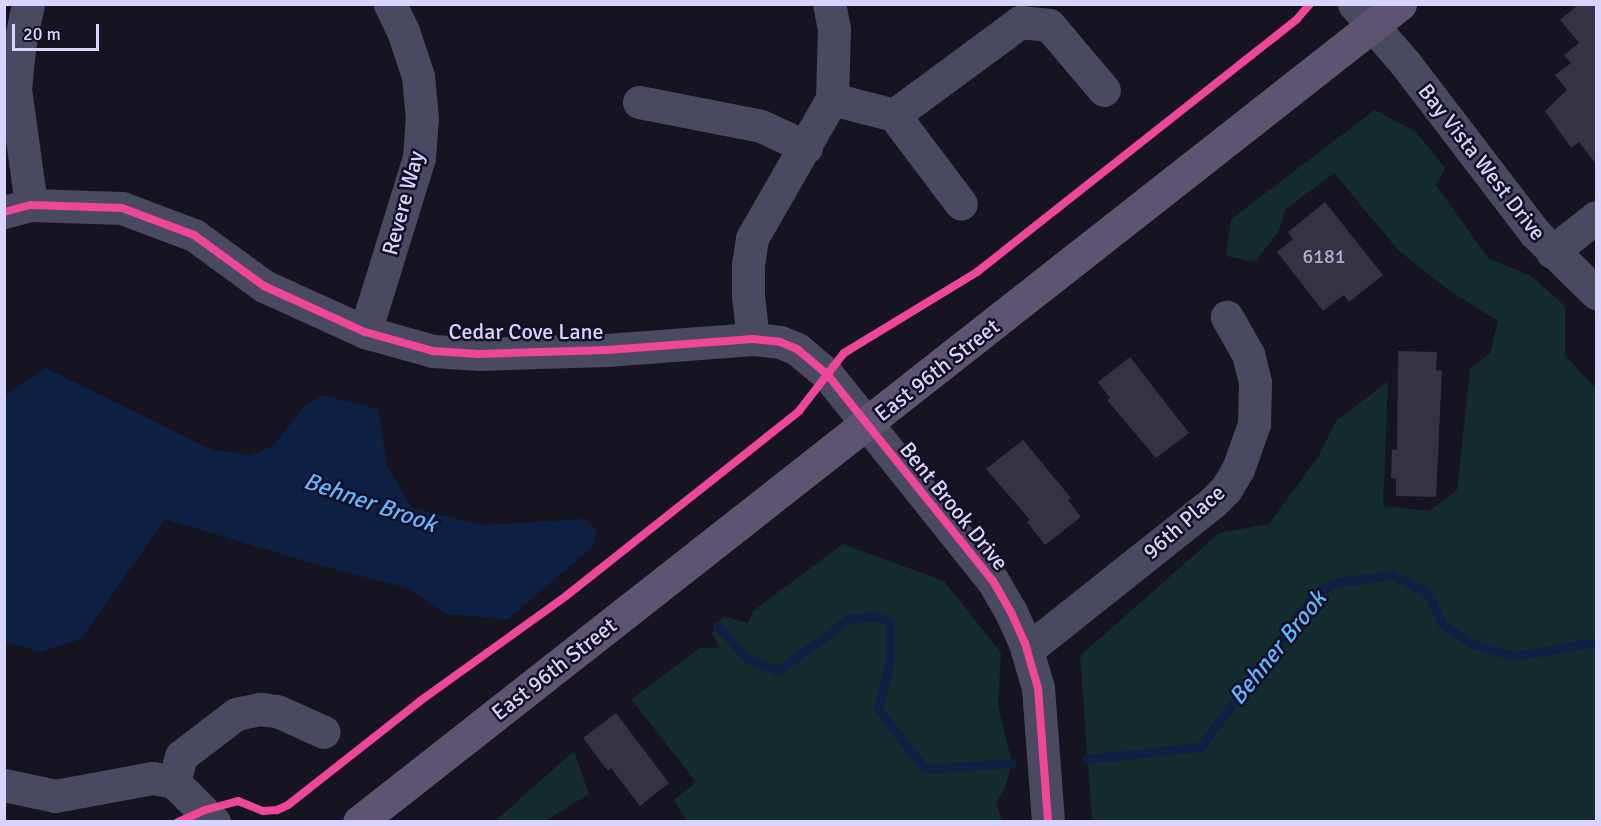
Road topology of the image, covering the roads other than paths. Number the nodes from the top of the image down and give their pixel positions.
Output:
1 (28, 4) edge
2 (390, 4) edge
3 (829, 4) edge
4 (1400, 4) edge
5 (1363, 15) edge
6 (1104, 90) dead end
7 (832, 99) junction
8 (639, 102) dead end
9 (894, 115) junction
10 (806, 147) junction
11 (961, 204) dead end
12 (18, 208) edge
13 (1596, 217) edge
14 (1552, 252) junction
15 (1596, 293) edge
16 (1227, 317) dead end
17 (365, 332) junction
18 (753, 339) junction
19 (867, 425) junction
20 (1027, 650) junction
21 (324, 732) dead end
22 (174, 782) junction
23 (4, 785) edge
24 (214, 822) edge
25 (359, 822) edge
26 (1048, 822) edge

1 - 12 street
2 - 17 street, Revere Way
3 - 7 street
4 - 5 main road, East 96th Street
5 - 14 street, Bay Vista West Drive
5 - 19 main road, East 96th Street
6 - 9 street
7 - 9 street
7 - 10 street
8 - 10 street
9 - 11 street
10 - 18 street
12 - 17 street, Cedar Cove Lane
13 - 14 street
14 - 15 street, Bay Vista West Drive
16 - 20 street, 96th Place
17 - 18 street, Cedar Cove Lane
18 - 19 street, Cedar Cove Lane
19 - 20 street, Bent Brook Drive
19 - 25 main road, East 96th Street
20 - 26 street, Bent Brook Drive
21 - 22 street
22 - 23 street
22 - 24 street

